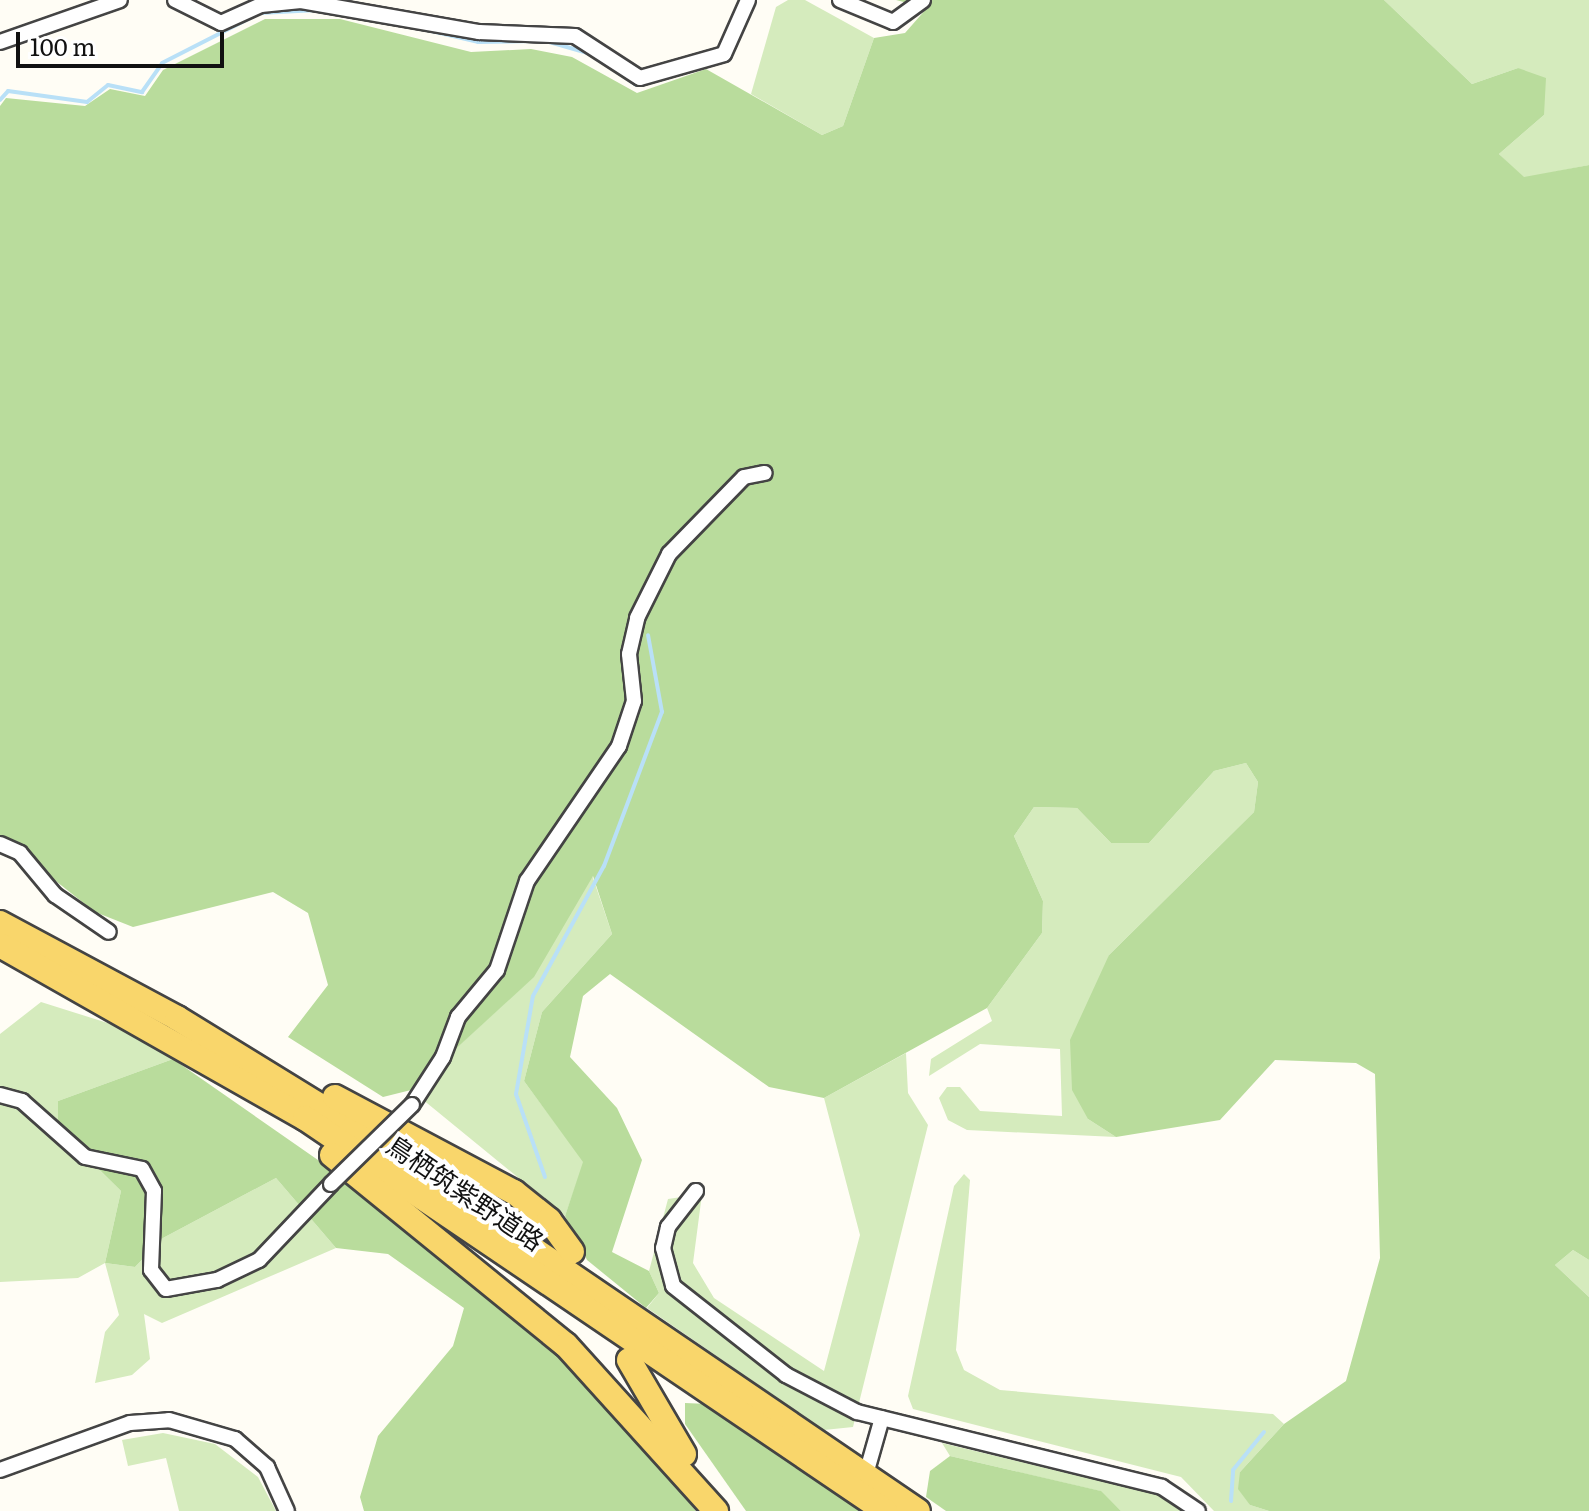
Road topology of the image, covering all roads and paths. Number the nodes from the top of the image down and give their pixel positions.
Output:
1 (120, 0) edge
2 (175, 0) edge
3 (748, 0) edge
4 (840, 0) edge
5 (923, 0) edge
6 (0, 42) edge
7 (765, 473) dead end
8 (0, 844) edge
9 (0, 923) edge
10 (109, 932) dead end
11 (0, 945) edge
12 (209, 1048) junction
13 (0, 1095) edge
14 (696, 1191) dead end
15 (572, 1252) dead end
16 (629, 1360) dead end
17 (882, 1418) junction
18 (0, 1470) edge
19 (866, 1474) junction
20 (287, 1511) edge
21 (718, 1511) edge
22 (885, 1511) edge
23 (918, 1511) edge
24 (1198, 1511) edge

1 - 6 street
2 - 3 street
4 - 5 street
7 - 13 street, bridge
8 - 10 street
9 - 12 main road, 鳥栖筑紫野道路
11 - 12 main road, 鳥栖筑紫野道路
12 - 15 main road
12 - 19 main road, 鳥栖筑紫野道路
12 - 21 main road
12 - 22 main road, 鳥栖筑紫野道路
14 - 17 street
16 - 21 main road
17 - 19 street
17 - 24 street
18 - 20 street
19 - 23 main road, 鳥栖筑紫野道路

